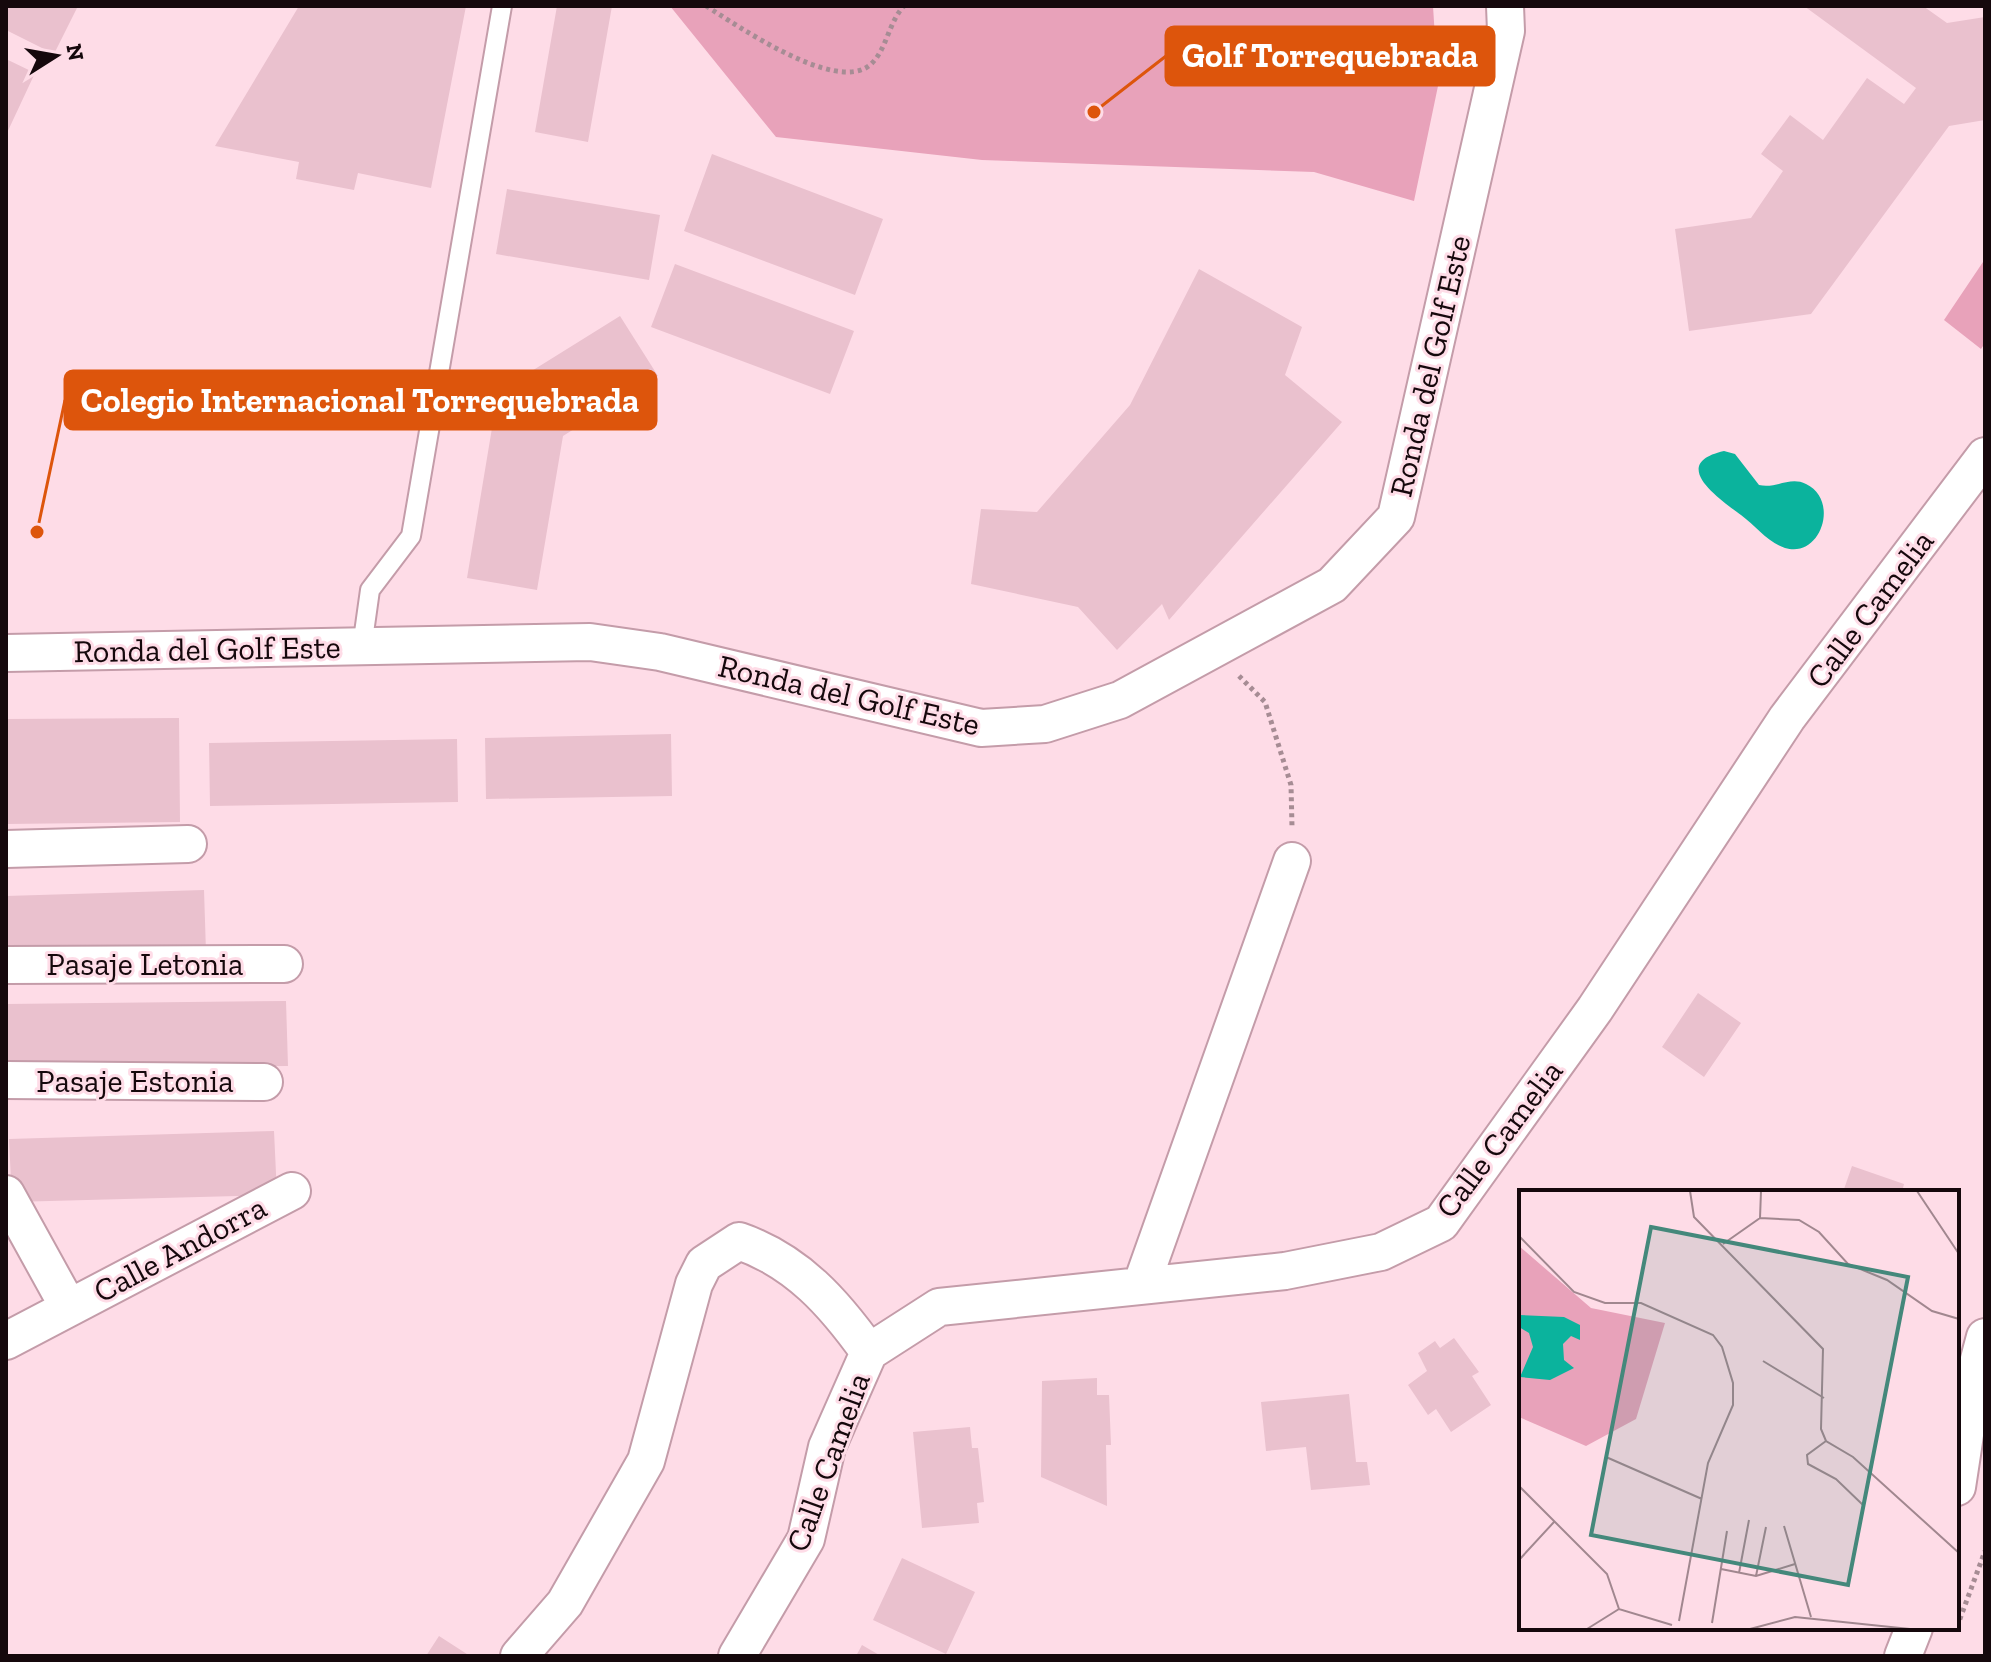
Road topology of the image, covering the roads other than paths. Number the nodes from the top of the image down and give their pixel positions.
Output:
1 (502, 6) edge
2 (1505, 6) edge
3 (1983, 465) edge
4 (362, 647) junction
5 (6, 653) edge
6 (188, 844) dead end
7 (6, 849) edge
8 (1292, 861) dead end
9 (284, 964) dead end
10 (6, 965) edge
11 (6, 1080) edge
12 (264, 1082) dead end
13 (292, 1191) dead end
14 (6, 1194) edge
15 (1141, 1286) junction
16 (69, 1308) junction
17 (1985, 1337) edge
18 (6, 1341) edge
19 (869, 1352) junction
20 (1959, 1474) edge
21 (1913, 1630) edge
22 (519, 1656) edge
23 (737, 1656) edge
24 (1903, 1656) edge

1 - 4 lane
2 - 4 street, Ronda del Golf Este
3 - 15 street, Calle Camelia
4 - 5 street, Ronda del Golf Este
6 - 7 street
8 - 15 street
9 - 10 street, Pasaje Letonia
11 - 12 street, Pasaje Estonia
13 - 16 street, Calle Andorra
14 - 16 street, Calle Andorra
15 - 19 street, Calle Camelia
16 - 18 street, Calle Andorra
17 - 20 street
19 - 22 street
19 - 23 street, Calle Camelia
21 - 24 street

